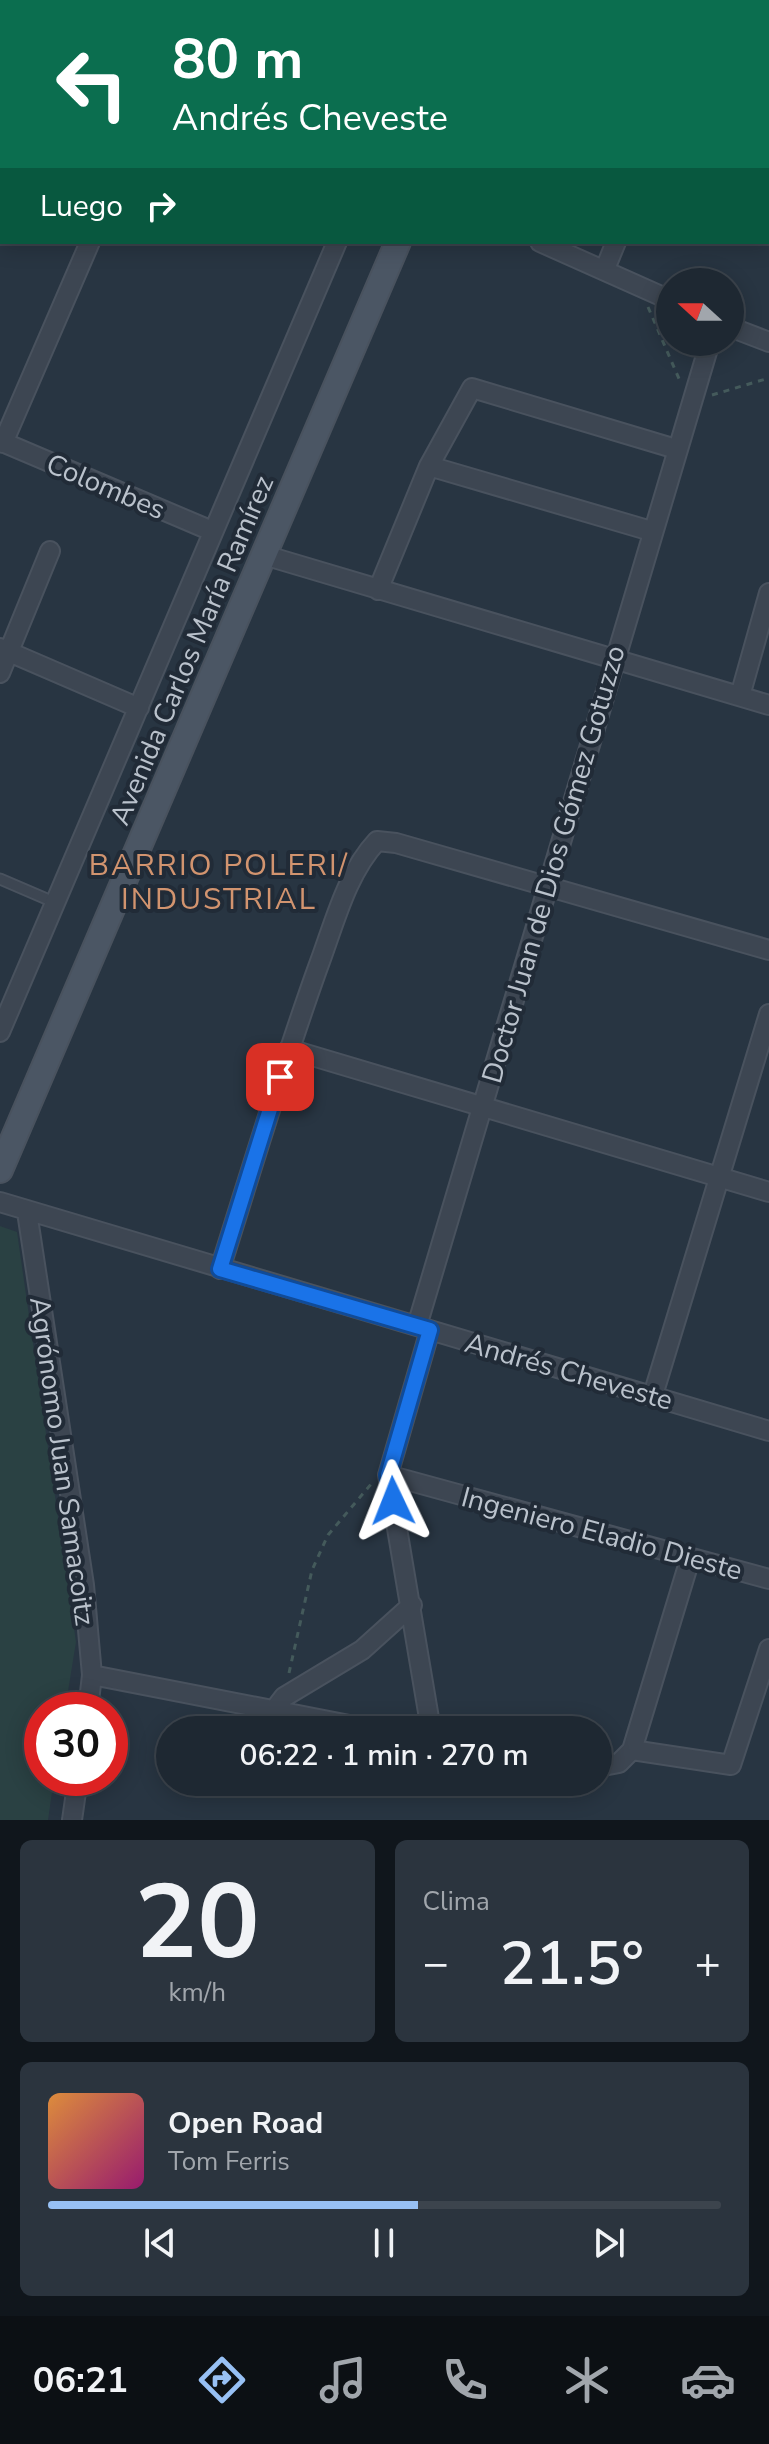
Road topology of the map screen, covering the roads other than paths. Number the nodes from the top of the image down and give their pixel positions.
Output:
1 (89, 244) edge
2 (336, 244) edge
3 (397, 244) edge
4 (545, 244) edge
5 (615, 244) edge
6 (605, 269) junction
7 (656, 293) edge
8 (744, 332) edge
9 (769, 342) edge
10 (705, 356) edge
11 (2, 442) edge
12 (676, 449) junction
13 (429, 466) junction
14 (212, 531) junction
15 (651, 531) junction
16 (50, 551) dead end
17 (264, 555) junction
18 (378, 590) junction
19 (769, 593) edge
20 (4, 650) edge
21 (613, 661) junction
22 (0, 673) edge
23 (740, 696) junction
24 (769, 705) edge
25 (139, 708) junction
26 (0, 879) edge
27 (547, 887) junction
28 (57, 904) junction
29 (769, 950) edge
30 (769, 1014) edge
31 (0, 1032) edge
32 (289, 1049) junction
33 (482, 1106) junction
34 (0, 1170) edge
35 (719, 1177) junction
36 (769, 1192) edge
37 (0, 1202) edge
38 (27, 1212) junction
39 (220, 1269) junction
40 (424, 1328) junction
41 (653, 1395) junction
42 (769, 1431) edge
43 (388, 1475) junction
44 (690, 1559) junction
45 (769, 1579) edge
46 (412, 1605) junction
47 (769, 1649) edge
48 (92, 1675) junction
49 (90, 1692) edge
50 (279, 1703) junction
51 (325, 1716) edge
52 (429, 1716) edge
53 (632, 1750) junction
54 (612, 1764) edge
55 (75, 1796) edge
56 (72, 1820) edge

1 - 11 street
2 - 14 street, Avenida Carlos María Ramírez
3 - 17 street, Avenida Carlos María Ramírez
4 - 6 street
5 - 6 street
6 - 7 street
8 - 9 street
10 - 12 street, Doctor Juan de Dios Gómez Gotuzzo
11 - 14 street, Colombes
12 - 13 street
12 - 15 street, Doctor Juan de Dios Gómez Gotuzzo
13 - 15 street
13 - 18 street
14 - 25 street, Avenida Carlos María Ramírez
15 - 21 street, Doctor Juan de Dios Gómez Gotuzzo
16 - 20 street
17 - 18 street
17 - 34 street, Avenida Carlos María Ramírez
18 - 21 street
19 - 23 street
20 - 22 street
20 - 25 street
21 - 23 street
21 - 27 street, Doctor Juan de Dios Gómez Gotuzzo
23 - 24 street
25 - 28 street, Avenida Carlos María Ramírez
26 - 28 lane
27 - 29 street
27 - 32 street
27 - 33 street, Doctor Juan de Dios Gómez Gotuzzo
28 - 31 street, Avenida Carlos María Ramírez
30 - 35 street
32 - 33 street
32 - 39 street
33 - 35 street
33 - 40 street, Doctor Juan de Dios Gómez Gotuzzo
35 - 36 street
35 - 41 street
37 - 38 street, Andrés Cheveste
38 - 39 street, Andrés Cheveste
38 - 48 street, Agrónomo Juan Samacoitz
39 - 40 street, Andrés Cheveste
40 - 41 street, Andrés Cheveste
40 - 43 street, Doctor Juan de Dios Gómez Gotuzzo
41 - 42 street, Andrés Cheveste
43 - 44 street, Ingeniero Eladio Dieste
43 - 46 street
44 - 45 street, Ingeniero Eladio Dieste
44 - 53 street
46 - 50 street
46 - 52 street
47 - 53 street
48 - 49 street, Agrónomo Juan Samacoitz
48 - 50 street
50 - 51 street
53 - 54 street
55 - 56 street

